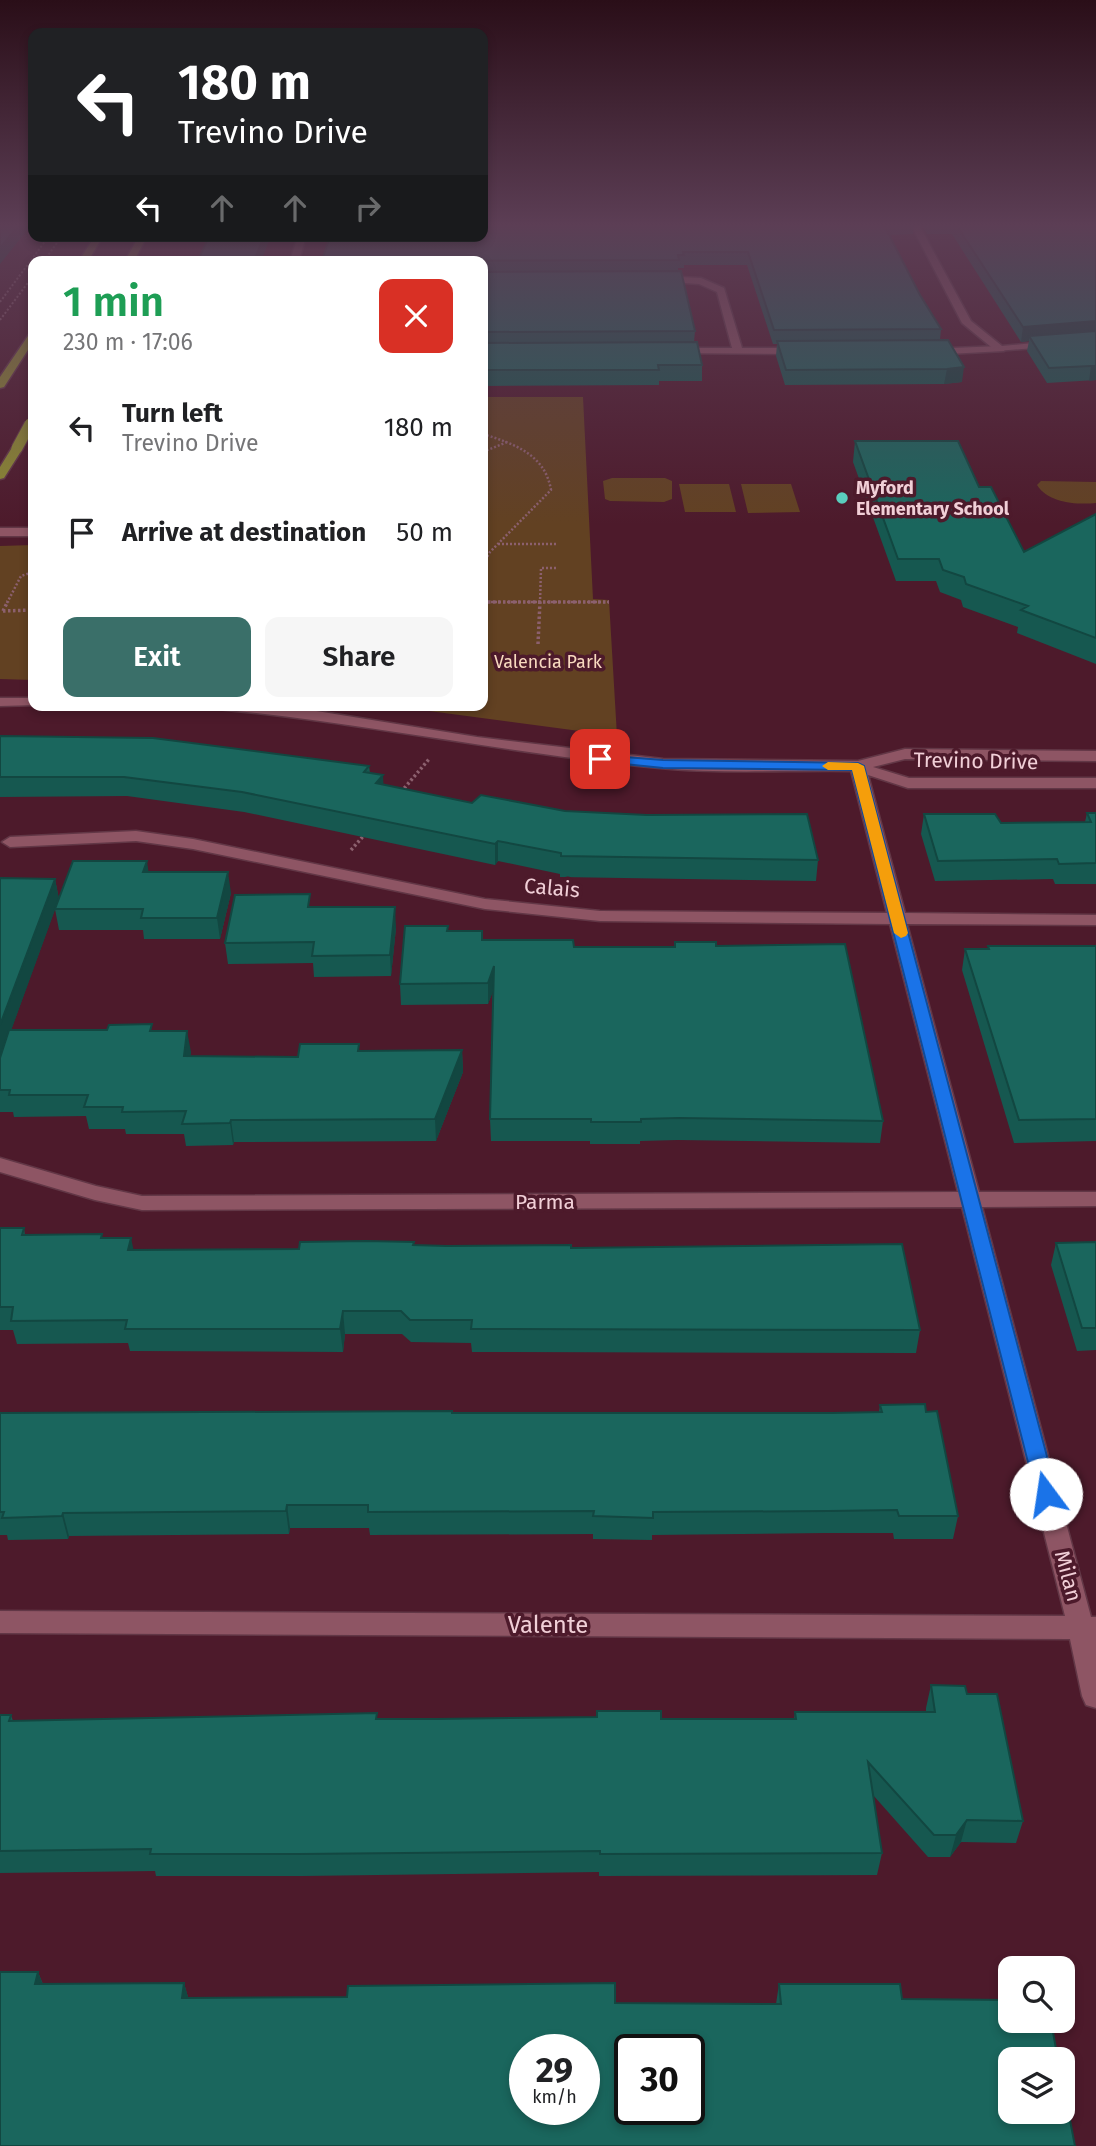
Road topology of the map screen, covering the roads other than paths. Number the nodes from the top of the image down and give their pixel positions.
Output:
1 (730, 323) edge
2 (967, 323) edge
3 (1096, 341) edge
4 (28, 343) edge
5 (1000, 349) junction
6 (738, 351) junction
7 (818, 351) edge
8 (657, 352) edge
9 (911, 352) edge
10 (0, 385) edge
11 (28, 428) edge
12 (0, 476) edge
13 (28, 532) edge
14 (0, 533) edge
15 (0, 702) edge
16 (28, 702) edge
17 (282, 711) edge
18 (1096, 756) edge
19 (858, 766) junction
20 (1096, 783) edge
21 (10, 842) dead end
22 (898, 920) junction
23 (1096, 920) edge
24 (0, 1165) edge
25 (970, 1199) junction
26 (1096, 1199) edge
27 (0, 1622) edge
28 (1089, 1628) edge
29 (1096, 1696) edge

1 - 6 street
2 - 5 street
3 - 5 street
4 - 10 main road
5 - 9 street
6 - 7 street
6 - 8 street
11 - 12 main road, bridge
13 - 14 street
15 - 16 street
17 - 19 street, Trevino Drive
18 - 19 street, Trevino Drive
19 - 20 street, Trevino Drive
19 - 22 street, Milan
21 - 22 street, Calais
22 - 23 street, Calais
22 - 25 street, Milan
24 - 25 street, Parma
25 - 26 street, Parma
25 - 28 street, Milan
27 - 28 street, Valente
28 - 29 street, Milan

